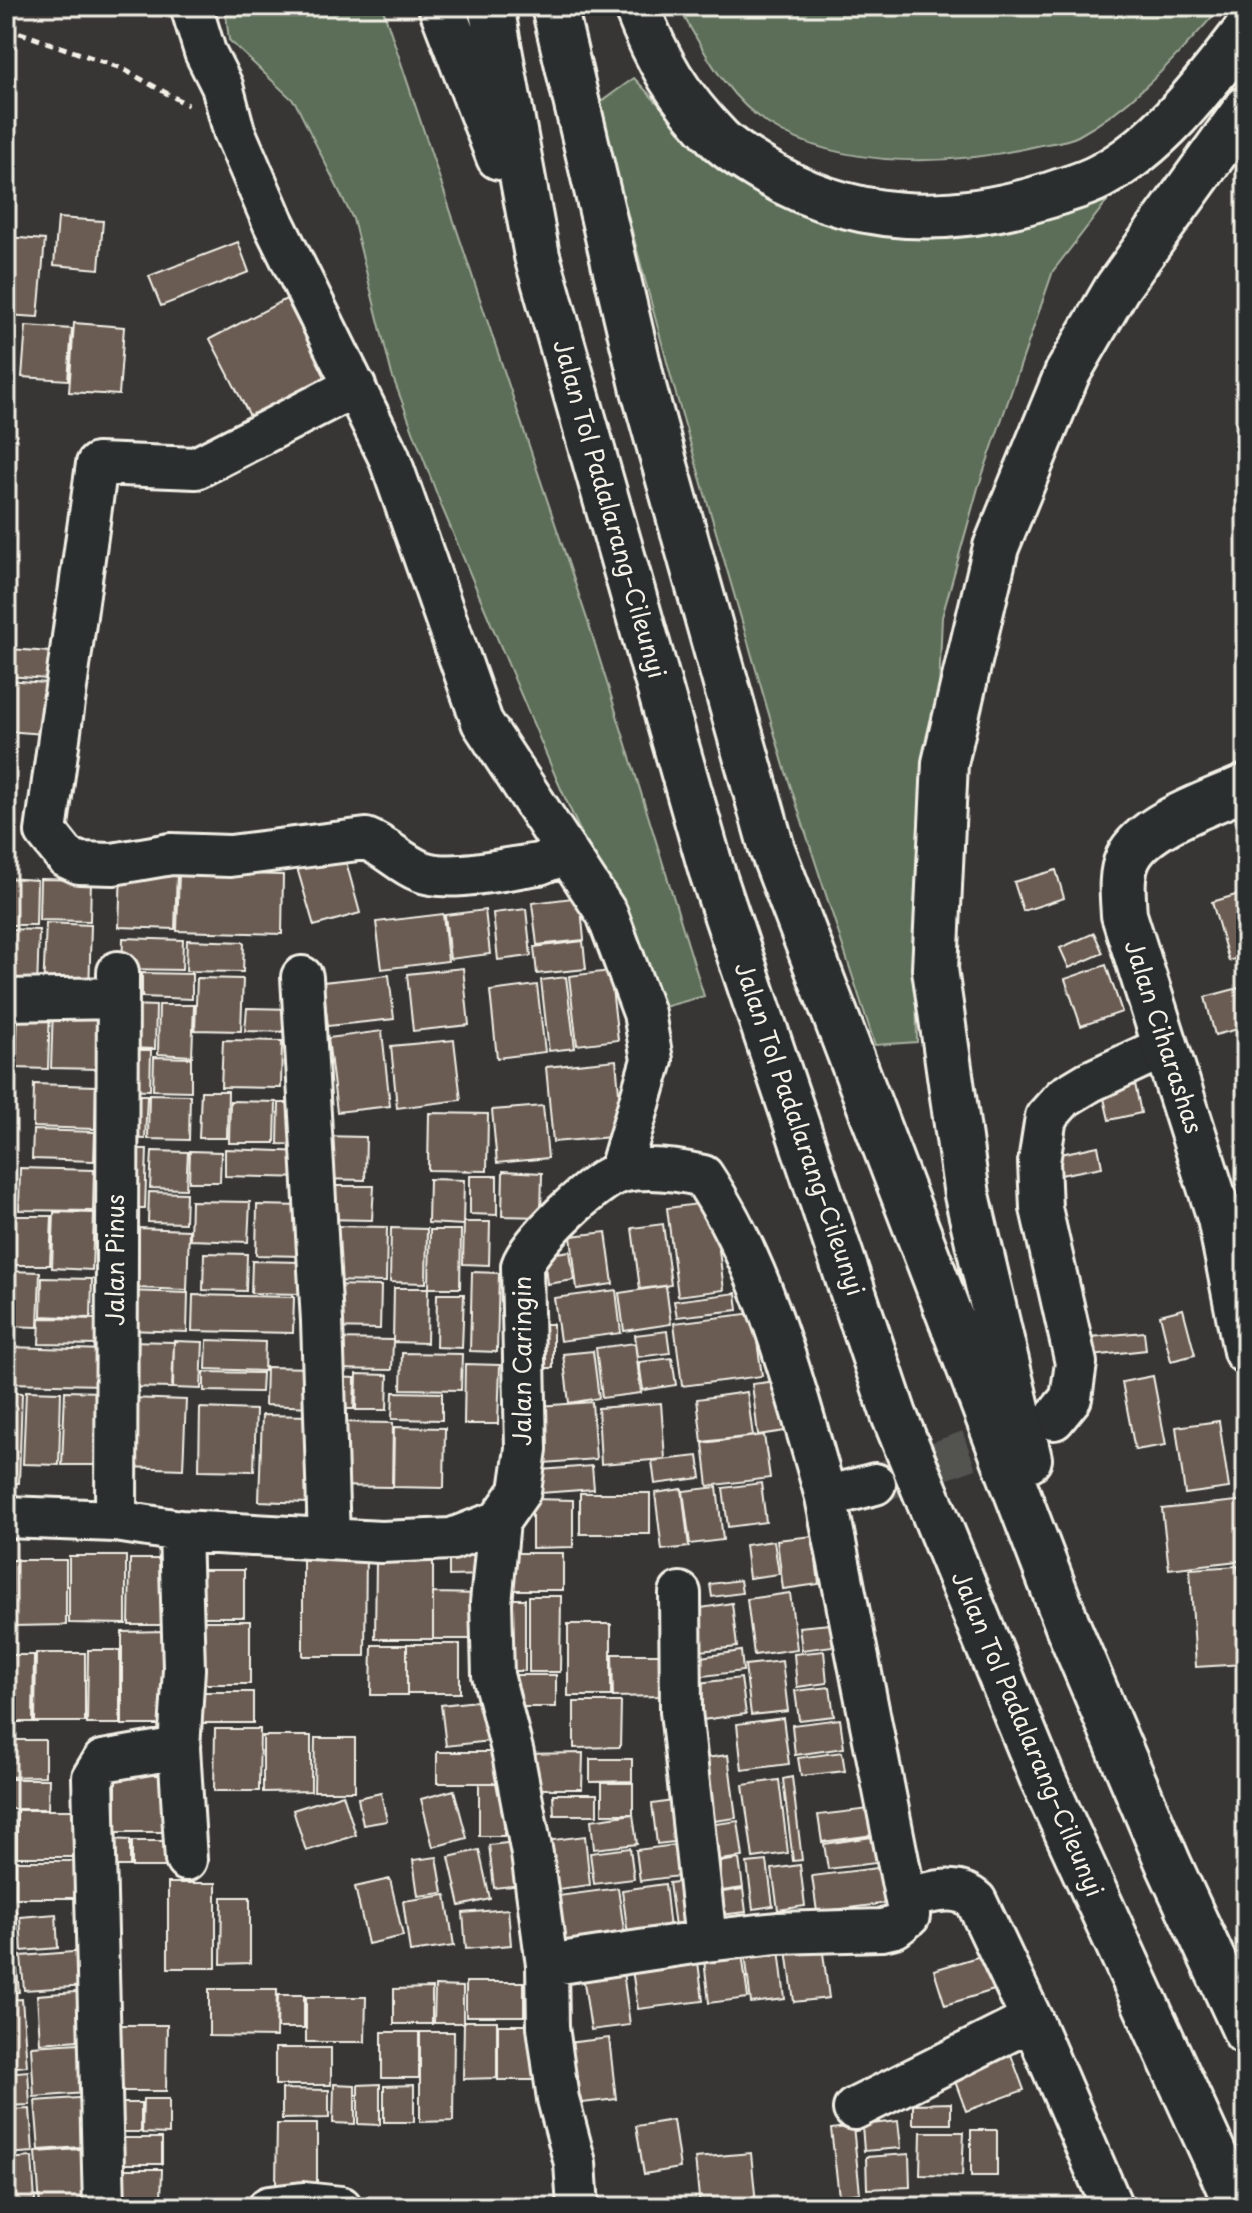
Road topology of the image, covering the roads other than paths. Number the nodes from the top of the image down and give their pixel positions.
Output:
1 (191, 6) edge
2 (441, 6) edge
3 (491, 6) edge
4 (554, 6) edge
5 (636, 6) edge
6 (1246, 31) edge
7 (1246, 109) edge
8 (537, 256) junction
9 (355, 386) junction
10 (1246, 787) edge
11 (561, 844) junction
12 (302, 977) dead end
13 (6, 1000) edge
14 (1164, 1047) junction
15 (619, 1173) junction
16 (1233, 1217) edge
17 (1246, 1351) edge
18 (1054, 1419) tunnel mouth
19 (875, 1484) tunnel mouth
20 (826, 1497) junction
21 (6, 1517) edge
22 (116, 1521) junction
23 (499, 1521) junction
24 (180, 1531) junction
25 (329, 1539) junction
26 (680, 1593) dead end
27 (1069, 1629) junction
28 (179, 1748) junction
29 (186, 1860) dead end
30 (908, 1897) junction
31 (706, 1941) junction
32 (547, 1965) junction
33 (1032, 2020) junction
34 (1246, 2032) edge
35 (854, 2109) dead end
36 (104, 2207) edge
37 (269, 2207) edge
38 (341, 2207) edge
39 (578, 2207) edge
40 (1112, 2207) edge
41 (1238, 2207) edge

1 - 9 street
2 - 8 main road
3 - 8 main road, Jalan Tol Padalarang–Cileunyi
4 - 27 main road
5 - 6 main road
7 - 27 main road
8 - 41 main road, Jalan Tol Padalarang–Cileunyi
9 - 11 street
9 - 11 street
10 - 14 main road, Jalan Ciharashas
11 - 15 street
12 - 25 street
13 - 22 street, Jalan Pinus
14 - 16 main road, Jalan Ciharashas
14 - 18 street
15 - 20 street
15 - 23 street, Jalan Caringin
16 - 17 main road, Jalan Ciharashas
19 - 20 street
20 - 30 street
21 - 22 street
22 - 24 street
23 - 25 street
23 - 32 street
24 - 25 street
24 - 28 street
26 - 31 street
27 - 34 main road
28 - 29 street
28 - 36 street
30 - 31 street
30 - 33 street
31 - 32 street
32 - 39 street
33 - 35 street
33 - 40 street
37 - 38 street

